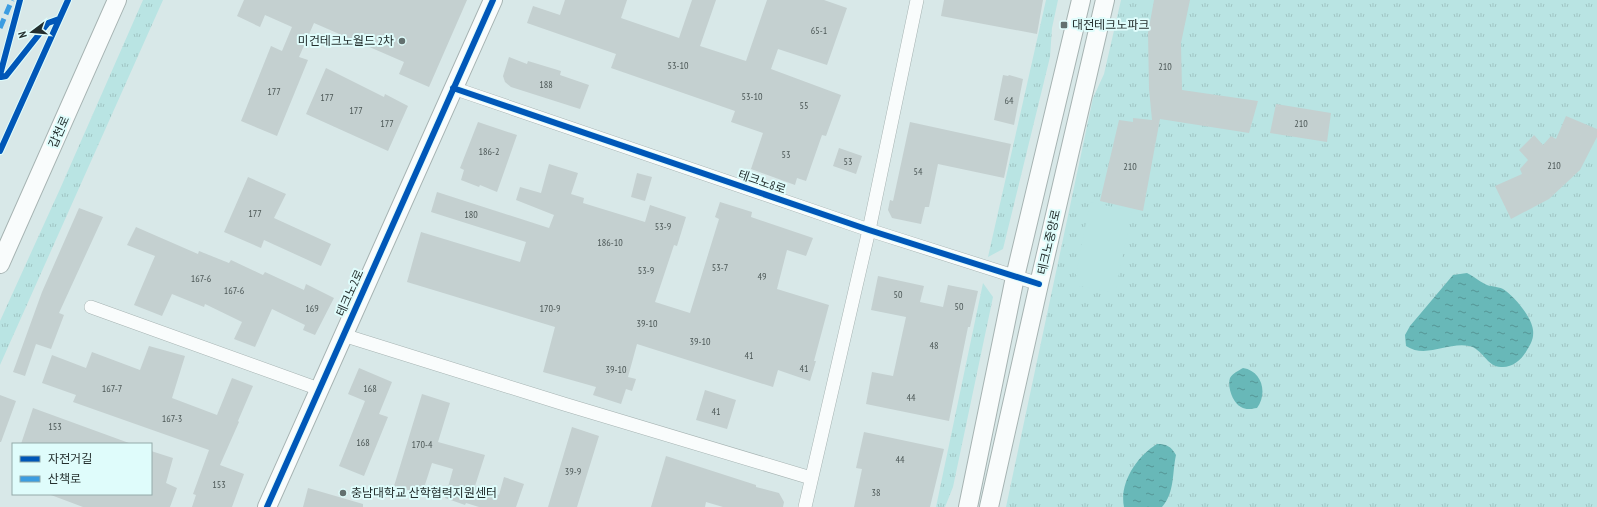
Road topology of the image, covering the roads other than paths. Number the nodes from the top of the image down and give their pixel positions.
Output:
1 (117, 0) edge
2 (493, 0) edge
3 (917, 0) edge
4 (1081, 0) edge
5 (1105, 0) edge
6 (453, 88) junction
7 (868, 230) junction
8 (0, 264) edge
9 (1015, 277) junction
10 (1039, 284) junction
11 (91, 307) dead end
12 (343, 335) junction
13 (319, 389) junction
14 (811, 478) junction
15 (267, 507) edge
16 (804, 507) edge
17 (968, 507) edge
18 (989, 507) edge

1 - 8 main road, 갑천로
2 - 6 main road, 테크노2로
3 - 7 street
4 - 9 main road, 테크노중앙로
5 - 10 main road, 테크노중앙로
6 - 7 street, 테크노8로
6 - 12 main road, 테크노2로
7 - 9 street, 테크노8로
7 - 14 street
9 - 10 street, 테크노8로
9 - 17 main road, 테크노중앙로
10 - 18 main road, 테크노중앙로
11 - 13 street
12 - 13 main road, 테크노2로
12 - 14 street, 테크노2로
13 - 15 main road, 테크노2로
14 - 16 street

